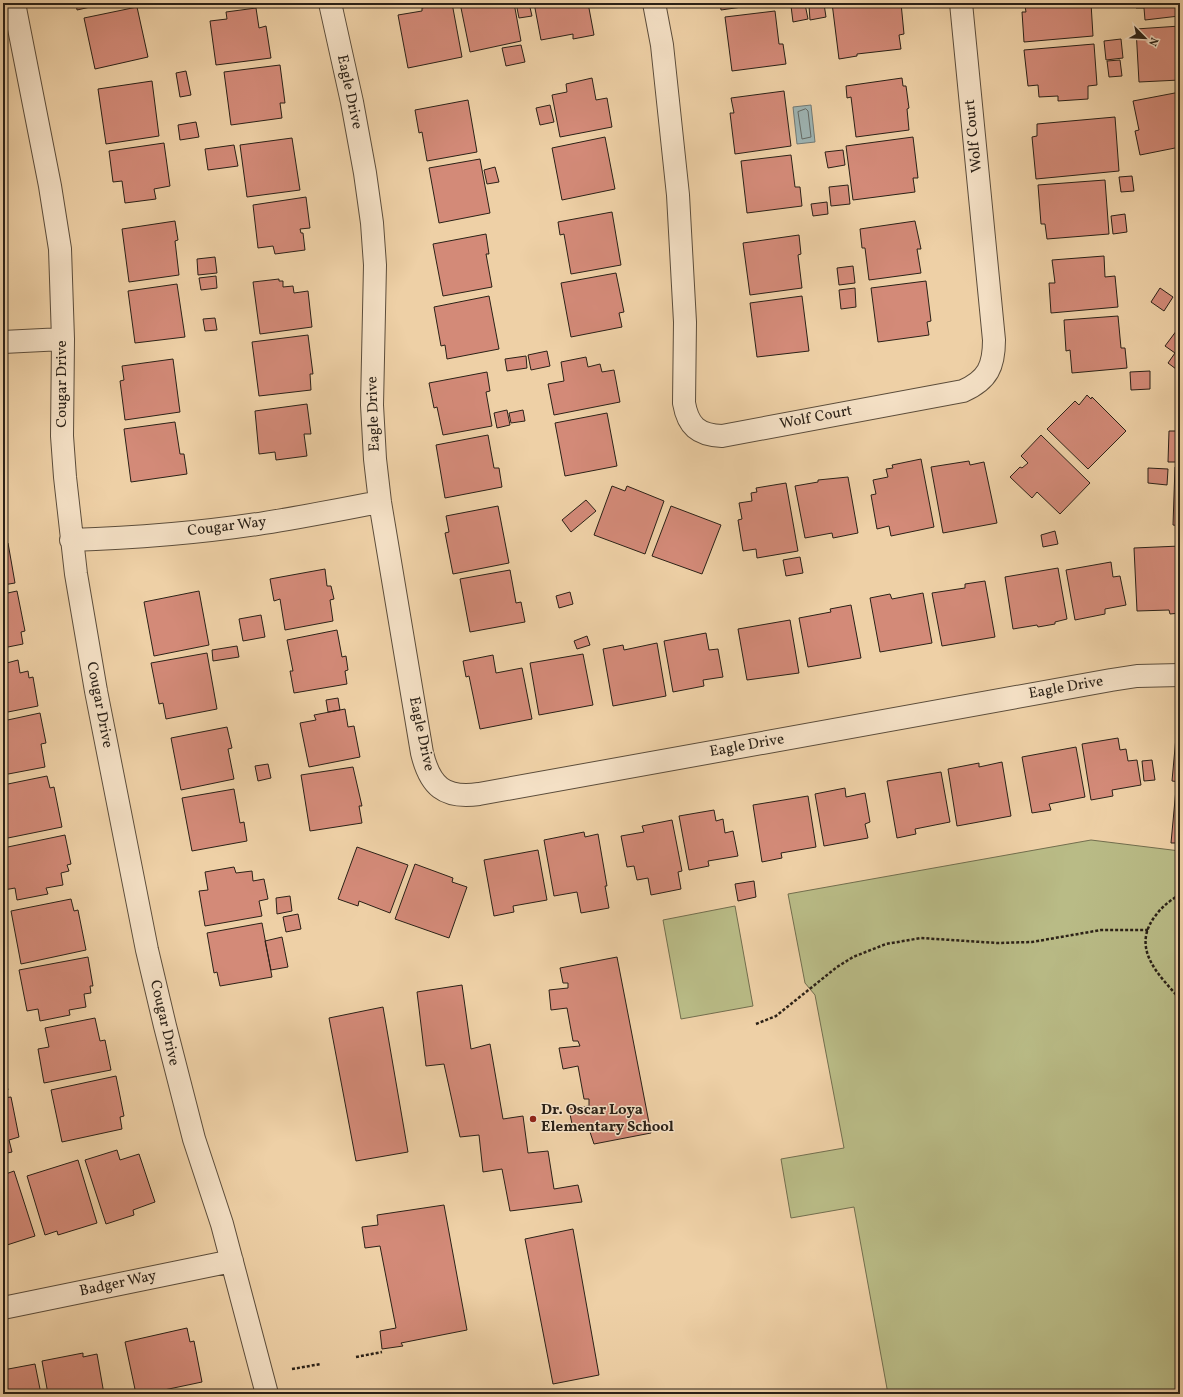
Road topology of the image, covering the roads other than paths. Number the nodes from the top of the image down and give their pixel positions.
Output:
1 (14, 3) edge
2 (330, 3) edge
3 (654, 3) edge
4 (961, 3) edge
5 (11, 28) edge
6 (63, 339) junction
7 (3, 342) edge
8 (380, 502) junction
9 (71, 540) junction
10 (1180, 675) edge
11 (232, 1261) junction
12 (3, 1308) edge
13 (267, 1394) edge

1 - 5 street, Cougar Drive
2 - 8 street, Eagle Drive
3 - 4 street, Wolf Court
5 - 6 street, Cougar Drive
6 - 7 street
6 - 9 street, Cougar Drive
8 - 9 street, Cougar Way
8 - 10 street, Eagle Drive
9 - 11 street, Cougar Drive
11 - 12 street, Badger Way
11 - 13 street, Cougar Drive

